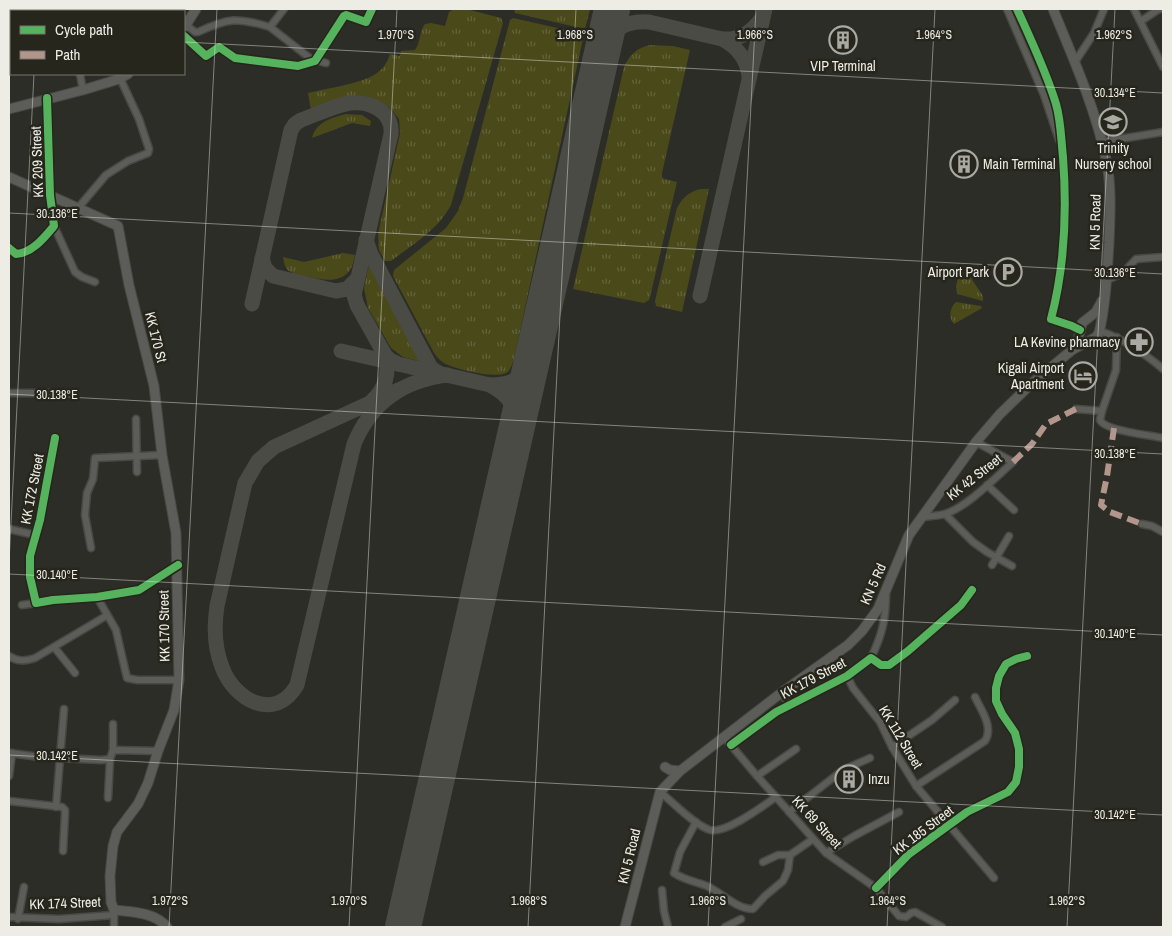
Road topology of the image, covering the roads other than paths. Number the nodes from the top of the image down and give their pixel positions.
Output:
1 (196, 9) edge
2 (284, 9) edge
3 (372, 9) edge
4 (1007, 9) edge
5 (1017, 9) edge
6 (1053, 9) edge
7 (1104, 9) edge
8 (1134, 9) edge
9 (1163, 9) edge
10 (1141, 21) junction
11 (185, 27) edge
12 (270, 27) junction
13 (185, 37) edge
14 (315, 61) junction
15 (1075, 62) junction
16 (326, 63) dead end
17 (1163, 67) edge
18 (80, 75) edge
19 (124, 76) edge
20 (83, 90) junction
21 (48, 98) junction
22 (9, 109) edge
23 (1163, 132) edge
24 (1101, 142) junction
25 (1063, 158) junction
26 (9, 177) edge
27 (50, 195) junction
28 (78, 208) junction
29 (54, 226) junction
30 (9, 248) edge
31 (1163, 257) edge
32 (1107, 280) junction
33 (95, 282) dead end
34 (1105, 294) junction
35 (1087, 320) junction
36 (1100, 330) junction
37 (1080, 331) junction
38 (1117, 337) junction
39 (1093, 339) junction
40 (1072, 350) junction
41 (1163, 369) edge
42 (9, 393) edge
43 (74, 393) dead end
44 (1076, 409) dead end
45 (1102, 411) junction
46 (136, 419) dead end
47 (55, 438) dead end
48 (1163, 438) edge
49 (976, 442) junction
50 (162, 455) junction
51 (137, 457) junction
52 (137, 472) dead end
53 (987, 486) junction
54 (1014, 510) dead end
55 (945, 514) junction
56 (922, 517) junction
57 (1142, 524) dead end
58 (9, 529) edge
59 (1163, 532) edge
60 (35, 535) junction
61 (1009, 536) dead end
62 (90, 548) dead end
63 (997, 558) junction
64 (178, 565) junction
65 (992, 565) dead end
66 (1012, 566) dead end
67 (886, 590) junction
68 (972, 590) dead end
69 (97, 597) junction
70 (36, 604) junction
71 (22, 605) dead end
72 (106, 616) junction
73 (54, 647) junction
74 (9, 656) edge
75 (1027, 656) dead end
76 (871, 658) junction
77 (75, 673) dead end
78 (848, 676) junction
79 (179, 680) junction
80 (781, 693) junction
81 (975, 697) dead end
82 (955, 700) dead end
83 (790, 705) junction
84 (64, 709) dead end
85 (113, 724) dead end
86 (724, 737) junction
87 (732, 745) junction
88 (892, 746) junction
89 (796, 749) dead end
90 (113, 750) junction
91 (158, 750) junction
92 (10, 753) edge
93 (59, 758) junction
94 (110, 758) junction
95 (870, 758) dead end
96 (665, 767) dead end
97 (680, 771) junction
98 (9, 776) edge
99 (757, 776) junction
100 (916, 786) junction
101 (660, 792) junction
102 (776, 797) junction
103 (108, 798) dead end
104 (9, 802) edge
105 (56, 807) junction
106 (789, 812) junction
107 (899, 812) dead end
108 (696, 822) junction
109 (950, 826) junction
110 (813, 839) junction
111 (63, 851) dead end
112 (826, 853) junction
113 (790, 855) junction
114 (763, 862) dead end
115 (994, 878) dead end
116 (24, 887) dead end
117 (876, 888) junction
118 (662, 890) dead end
119 (114, 913) junction
120 (9, 917) edge
121 (18, 919) junction
122 (741, 919) dead end
123 (114, 927) edge
124 (167, 927) edge
125 (625, 927) edge
126 (668, 927) edge
127 (725, 927) edge
128 (942, 927) edge

1 - 11 main road
2 - 12 street
3 - 14 street
4 - 25 street
5 - 25 street
6 - 15 main road, KN 5 Road
7 - 15 street
8 - 10 street
9 - 10 street
10 - 17 street
11 - 12 street
12 - 14 street
13 - 14 street
14 - 16 street
15 - 24 main road, KN 5 Road
18 - 20 street
19 - 20 main road
19 - 28 street
20 - 21 main road
21 - 22 main road
21 - 27 street, KK 209 Street
23 - 24 street
24 - 32 main road, KN 5 Road
25 - 37 street
26 - 27 main road
27 - 28 main road
27 - 29 street, KK 209 Street
28 - 50 main road, KK 170 St
29 - 30 street
29 - 33 street, KK 209 Street
31 - 32 street
32 - 34 main road, KN 5 Road
34 - 35 main road, KN 5 Rd
34 - 36 main road
35 - 36 main road
35 - 37 main road, KN 5 Rd
36 - 38 street
36 - 39 main road, KN 5 Rd
37 - 39 main road
37 - 40 main road, KN 5 Rd
38 - 41 street
38 - 45 street
39 - 40 main road, KN 5 Rd
40 - 49 main road, KN 5 Rd
42 - 43 street
44 - 45 street
45 - 48 street
46 - 51 street
47 - 60 street, KK 172 Street
49 - 53 street, KK 42 Street
49 - 56 main road, KN 5 Rd
50 - 51 street
50 - 64 main road, KK 170 Street
51 - 52 street
51 - 62 street
53 - 54 street
53 - 55 street, KK 42 Street
55 - 56 street, KK 42 Street
55 - 63 street
56 - 67 main road, KN 5 Rd
57 - 59 street
58 - 60 street
60 - 70 street, KK 172 Street
61 - 63 street
63 - 65 street
63 - 66 street
64 - 69 street
64 - 79 main road, KK 170 Street
67 - 76 street
67 - 80 main road, KN 5 Rd
68 - 76 street
69 - 70 street
69 - 72 street
70 - 71 street
72 - 73 street
72 - 79 street
73 - 74 street
73 - 77 street
75 - 109 street, KK 185 Street
76 - 78 street, KK 179 Street
78 - 83 street, KK 179 Street
78 - 88 street, KK 112 Street
79 - 91 main road, KK 170 Street
80 - 83 street
80 - 86 main road, KN 5 Rd
81 - 100 street, KK 112 Street
82 - 88 street
83 - 87 street, KK 179 Street
84 - 93 street
85 - 90 street
86 - 87 street, KK 69 Street
86 - 97 main road, KN 5 Rd
87 - 99 street, KK 69 Street
88 - 100 street, KK 112 Street
89 - 99 street
90 - 91 street
90 - 94 street
91 - 119 main road, KK 170 Street
92 - 93 street
92 - 98 street
93 - 94 street
93 - 105 street
94 - 103 street
95 - 106 street
96 - 97 main road
97 - 101 main road, KN 5 Rd
99 - 102 street, KK 69 Street
100 - 109 street, KK 112 Street
101 - 108 street
101 - 125 main road, KN 5 Road
102 - 106 street, KK 69 Street
102 - 108 street
104 - 105 street
105 - 111 street
106 - 110 street, KK 69 Street
107 - 112 street
108 - 113 street
109 - 115 street, KK 112 Street
109 - 117 street, KK 185 Street
110 - 112 street, KK 69 Street
110 - 113 street
112 - 117 street, KK 69 Street
113 - 114 street
116 - 121 street
117 - 128 street, KK 69 Street
118 - 126 street
119 - 121 street, KK 174 Street
119 - 123 street
119 - 124 main road, KK 174 Street
120 - 121 street, KK 174 Street
122 - 127 street

